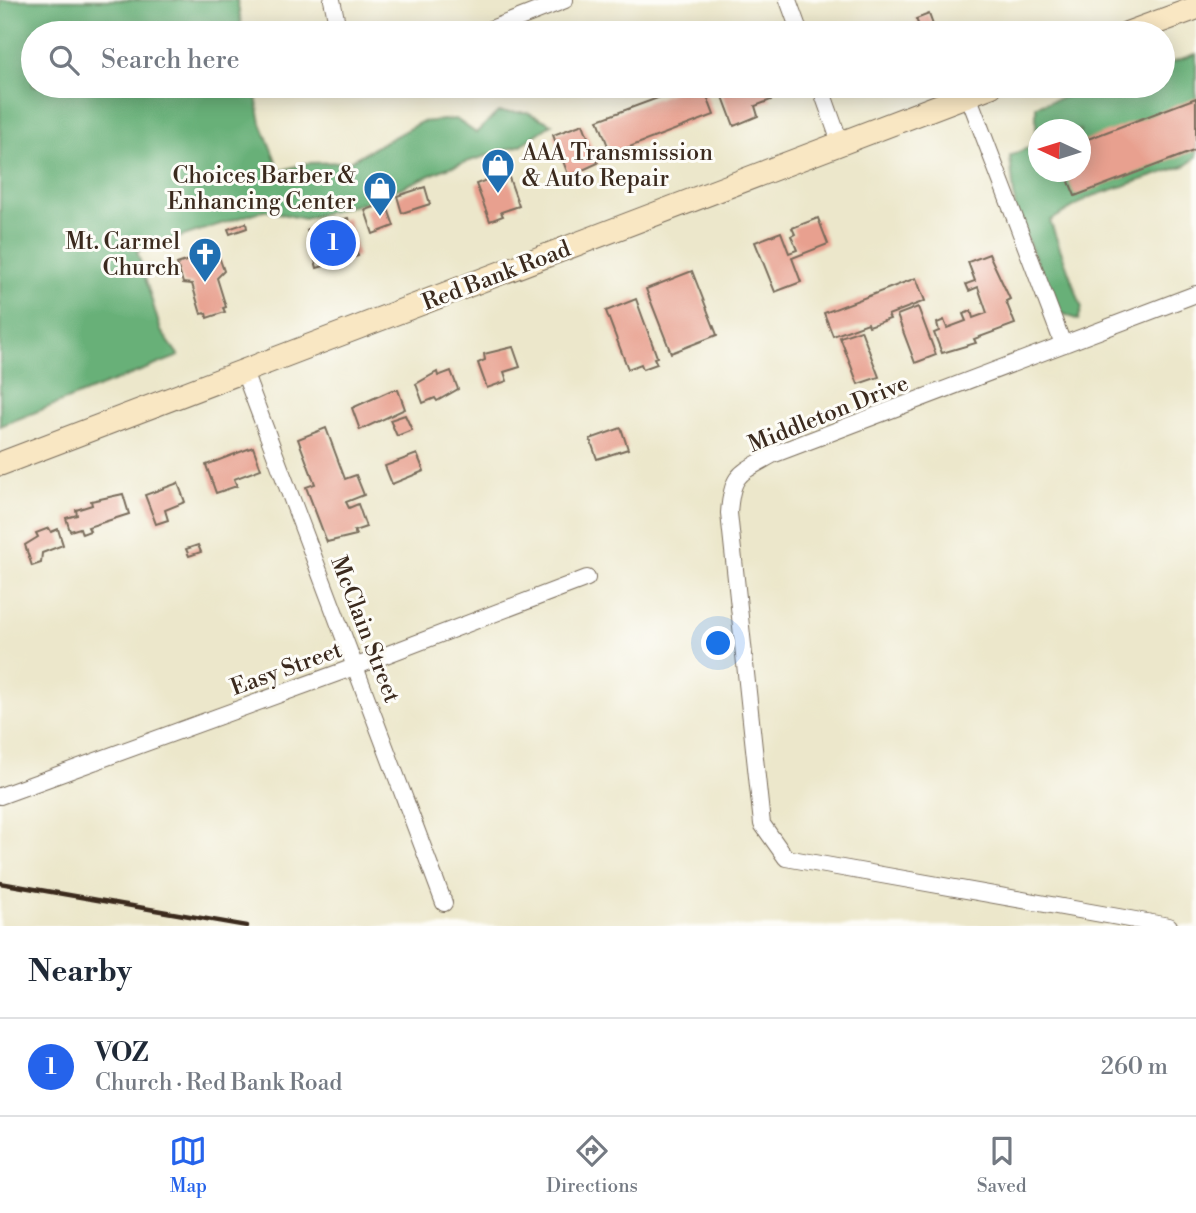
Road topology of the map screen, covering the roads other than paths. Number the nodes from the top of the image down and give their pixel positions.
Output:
1 (332, 0) edge
2 (788, 0) edge
3 (556, 2) edge
4 (1196, 8) edge
5 (336, 21) edge
6 (510, 21) edge
7 (796, 21) edge
8 (1161, 21) edge
9 (824, 98) edge
10 (960, 98) edge
11 (969, 98) edge
12 (841, 145) junction
13 (1196, 294) edge
14 (1063, 344) junction
15 (244, 372) junction
16 (0, 464) edge
17 (587, 578) dead end
18 (357, 666) junction
19 (0, 796) edge
20 (444, 903) dead end
21 (1169, 926) edge

1 - 5 street
2 - 7 street
3 - 6 street
4 - 8 main road
9 - 12 street
10 - 12 main road, Red Bank Road
11 - 14 street
12 - 15 main road, Red Bank Road
13 - 14 street, Middleton Drive
14 - 21 street, Middleton Drive
15 - 16 main road, Red Bank Road
15 - 18 street, McClain Street
17 - 18 street, Easy Street
18 - 19 street, Easy Street
18 - 20 street, McClain Street

